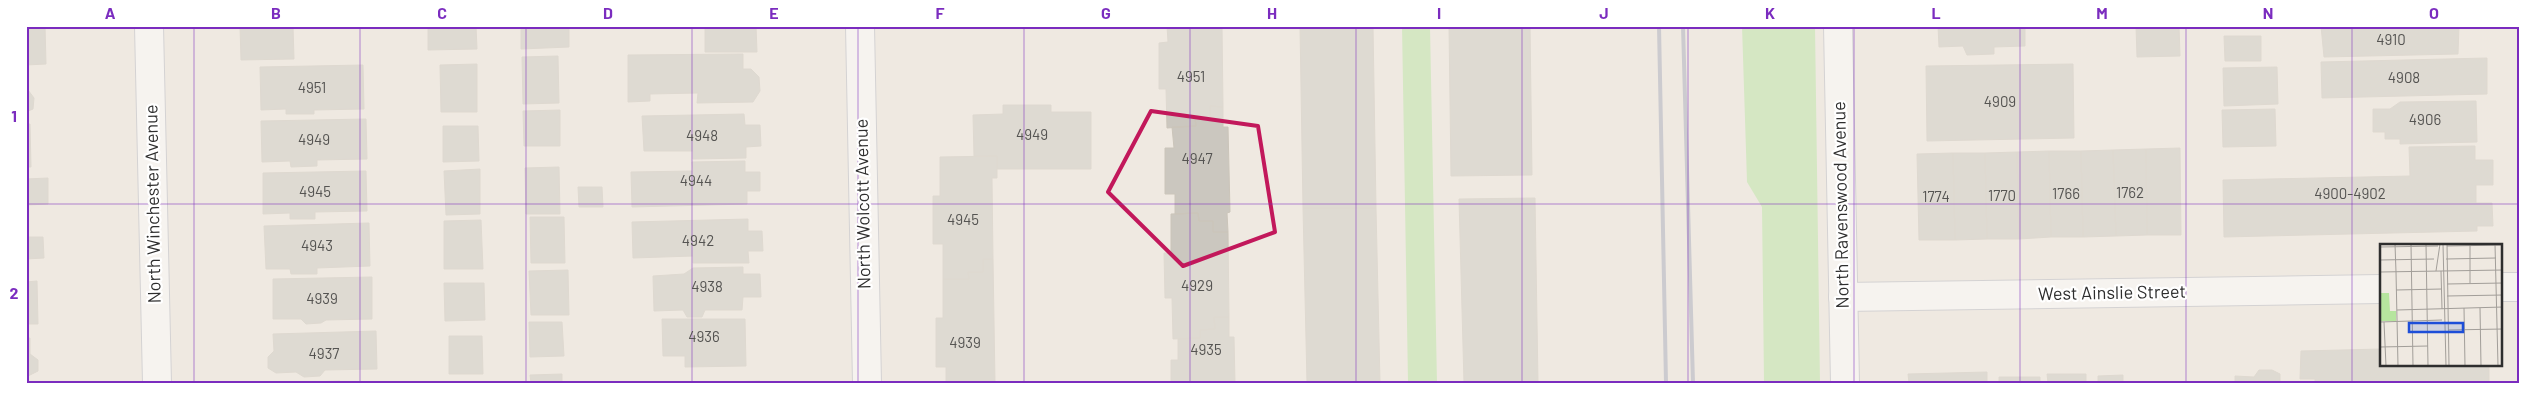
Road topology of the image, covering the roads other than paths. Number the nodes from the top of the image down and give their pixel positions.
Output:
1 (150, 26) edge
2 (860, 26) edge
3 (1838, 26) edge
4 (2502, 287) edge
5 (2519, 287) edge
6 (2380, 289) edge
7 (1843, 297) junction
8 (157, 383) edge
9 (867, 383) edge
10 (1845, 383) edge

1 - 8 street, North Winchester Avenue
2 - 9 street, North Wolcott Avenue
3 - 7 street, North Ravenswood Avenue
4 - 5 street
6 - 7 street, West Ainslie Street
7 - 10 street, North Ravenswood Avenue

